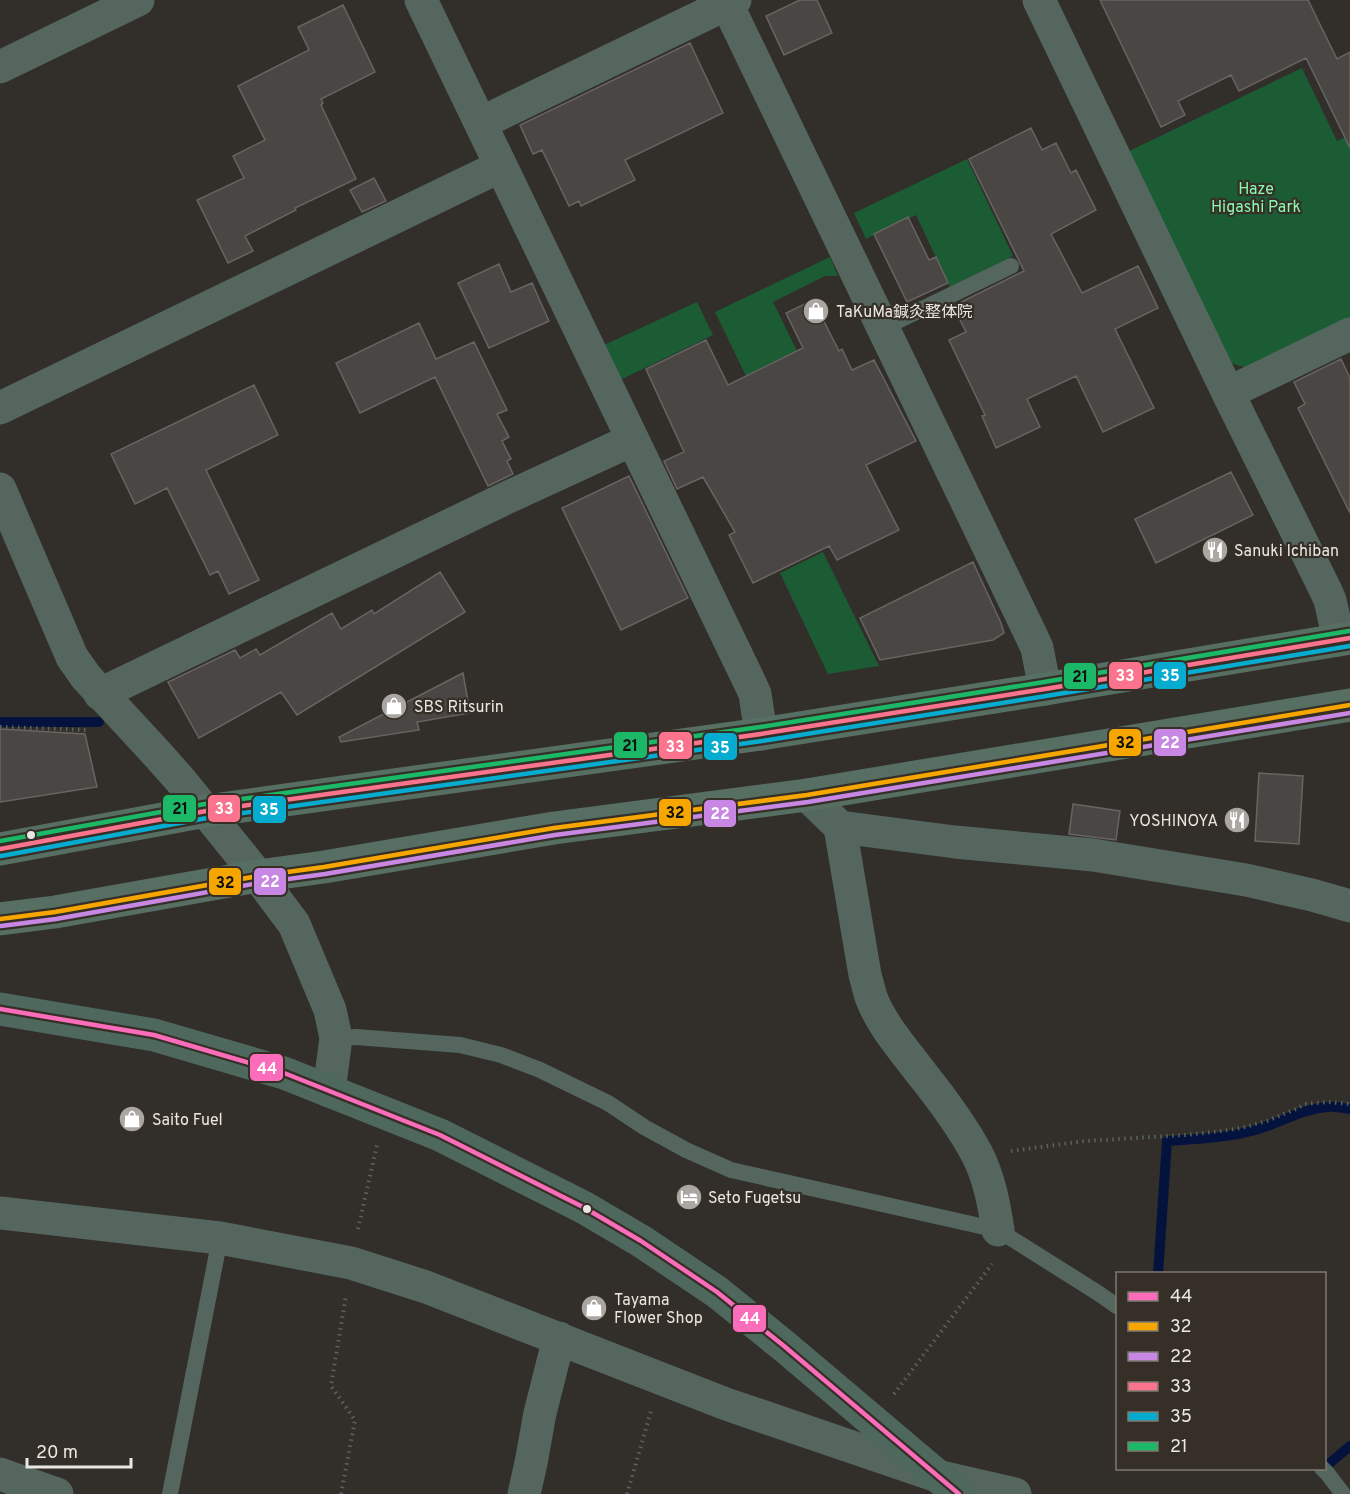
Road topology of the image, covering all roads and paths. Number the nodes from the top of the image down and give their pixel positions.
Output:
1 (138, 0) edge
2 (422, 0) edge
3 (1040, 0) edge
4 (729, 1) edge
5 (0, 67) edge
6 (481, 123) junction
7 (501, 166) junction
8 (1011, 266) dead end
9 (883, 328) junction
10 (1350, 334) edge
11 (1228, 393) junction
12 (0, 408) edge
13 (632, 440) junction
14 (0, 489) edge
15 (1345, 639) edge
16 (1045, 689) junction
17 (111, 705) junction
18 (1350, 705) edge
19 (0, 727) edge
20 (761, 734) junction
21 (807, 795) junction
22 (206, 811) junction
23 (840, 827) junction
24 (0, 849) edge
25 (258, 876) junction
26 (1350, 906) edge
27 (0, 919) edge
28 (0, 1009) edge
29 (336, 1038) junction
30 (329, 1091) junction
31 (1350, 1104) edge
32 (384, 1112) junction
33 (978, 1157) junction
34 (0, 1213) edge
35 (998, 1230) junction
36 (220, 1238) junction
37 (351, 1263) junction
38 (1116, 1306) edge
39 (559, 1338) junction
40 (661, 1378) junction
41 (883, 1430) junction
42 (1324, 1470) edge
43 (0, 1474) edge
44 (948, 1485) edge
45 (57, 1494) edge
46 (170, 1494) edge
47 (341, 1494) edge
48 (524, 1494) edge
49 (627, 1494) edge
50 (1015, 1494) edge
51 (1343, 1494) edge

1 - 5 street
2 - 6 street
3 - 11 street
4 - 6 street
4 - 9 street
6 - 7 street
7 - 12 street
7 - 13 street
8 - 9 lane
9 - 16 street
10 - 11 street
11 - 15 street
13 - 17 street
13 - 20 street
14 - 17 street
15 - 16 highway
16 - 20 highway
17 - 19 path
17 - 22 street
18 - 21 highway
20 - 22 highway
21 - 23 street
21 - 25 highway
22 - 24 highway
22 - 25 street
23 - 26 street
23 - 33 street
25 - 27 highway
25 - 29 street
28 - 30 main road
29 - 30 street
29 - 35 lane
30 - 32 main road
31 - 33 path
32 - 37 path
32 - 41 main road
33 - 35 street
34 - 36 street
35 - 38 lane
35 - 41 path
36 - 37 street
36 - 46 lane
37 - 39 street
37 - 47 path
39 - 40 street
39 - 48 street
40 - 44 street
40 - 49 path
41 - 44 main road
42 - 51 lane
43 - 45 street
44 - 50 street

